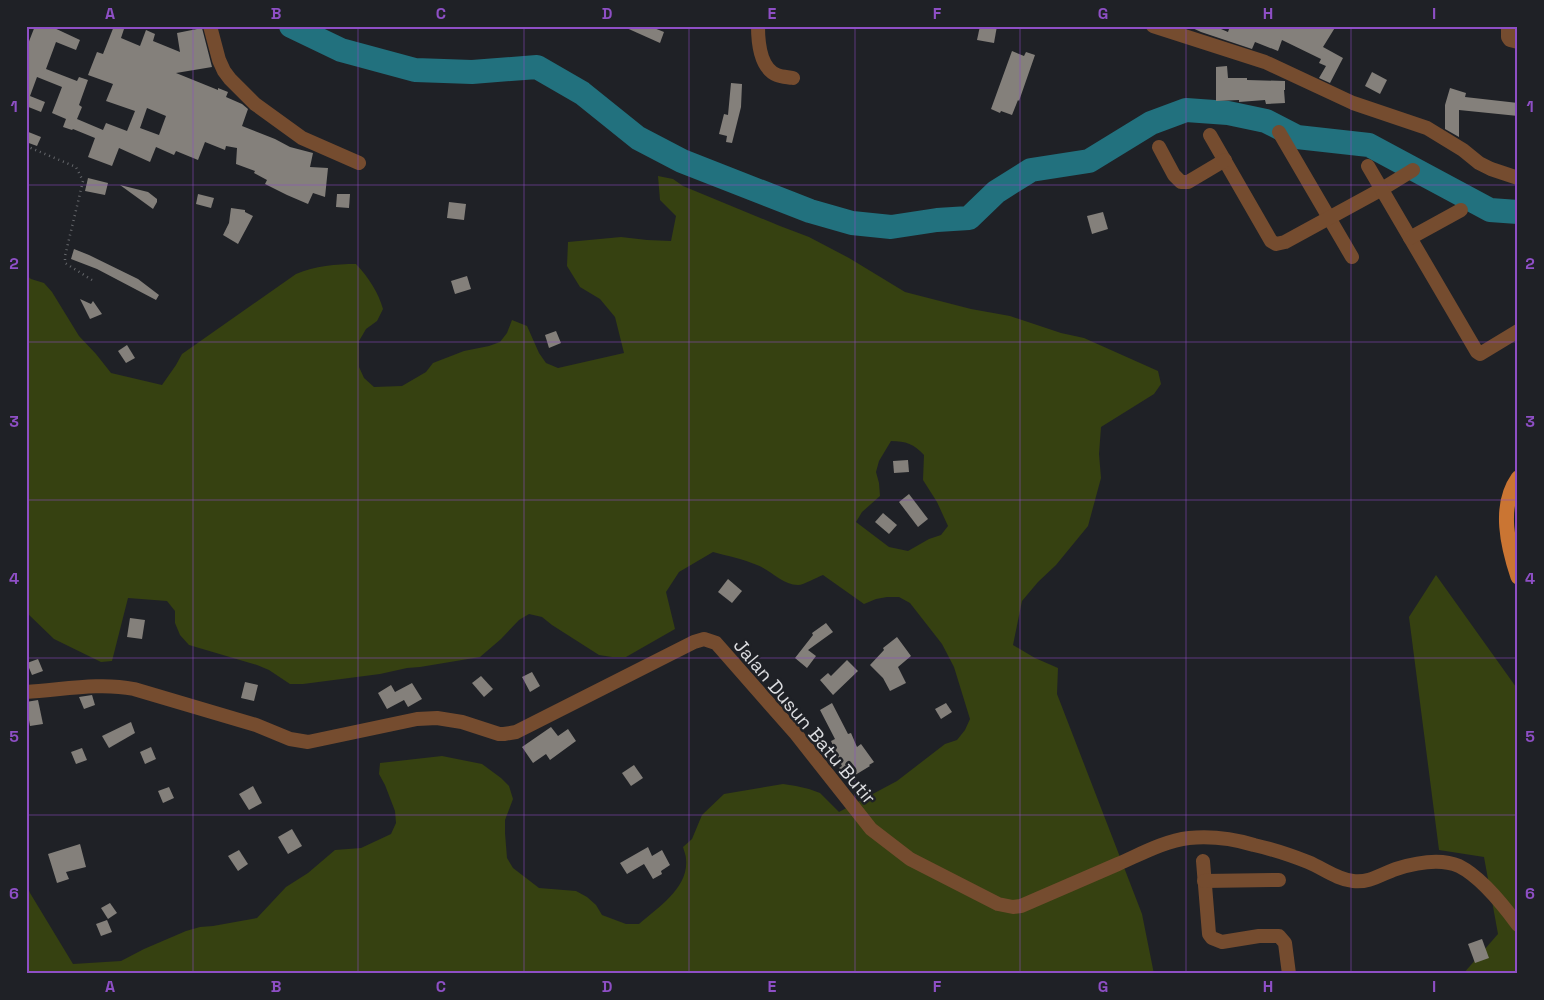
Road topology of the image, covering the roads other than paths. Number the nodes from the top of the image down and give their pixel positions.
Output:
1 (210, 26) edge
2 (758, 26) edge
3 (1152, 26) edge
4 (1508, 26) edge
5 (1518, 42) edge
6 (793, 78) dead end
7 (1280, 132) dead end
8 (1210, 135) dead end
9 (1159, 147) dead end
10 (1225, 160) junction
11 (359, 163) dead end
12 (1368, 166) dead end
13 (1412, 170) dead end
14 (1518, 178) edge
15 (1382, 189) junction
16 (1461, 210) dead end
17 (1329, 218) junction
18 (1410, 238) junction
19 (1352, 257) dead end
20 (1518, 331) edge
21 (1518, 478) edge
22 (1518, 577) edge
23 (26, 692) edge
24 (1203, 861) dead end
25 (1279, 880) dead end
26 (1204, 881) junction
27 (1518, 925) edge
28 (1289, 974) edge

1 - 11 street
2 - 6 street
3 - 14 street
4 - 5 street
7 - 17 street
8 - 10 street
9 - 10 street
10 - 17 street
12 - 15 street
13 - 15 street
15 - 17 street
15 - 18 street
16 - 18 street
17 - 19 street
18 - 20 street
21 - 22 main road
23 - 27 street, Jalan Dusun Batu Butir
24 - 26 street
25 - 26 street
26 - 28 street

